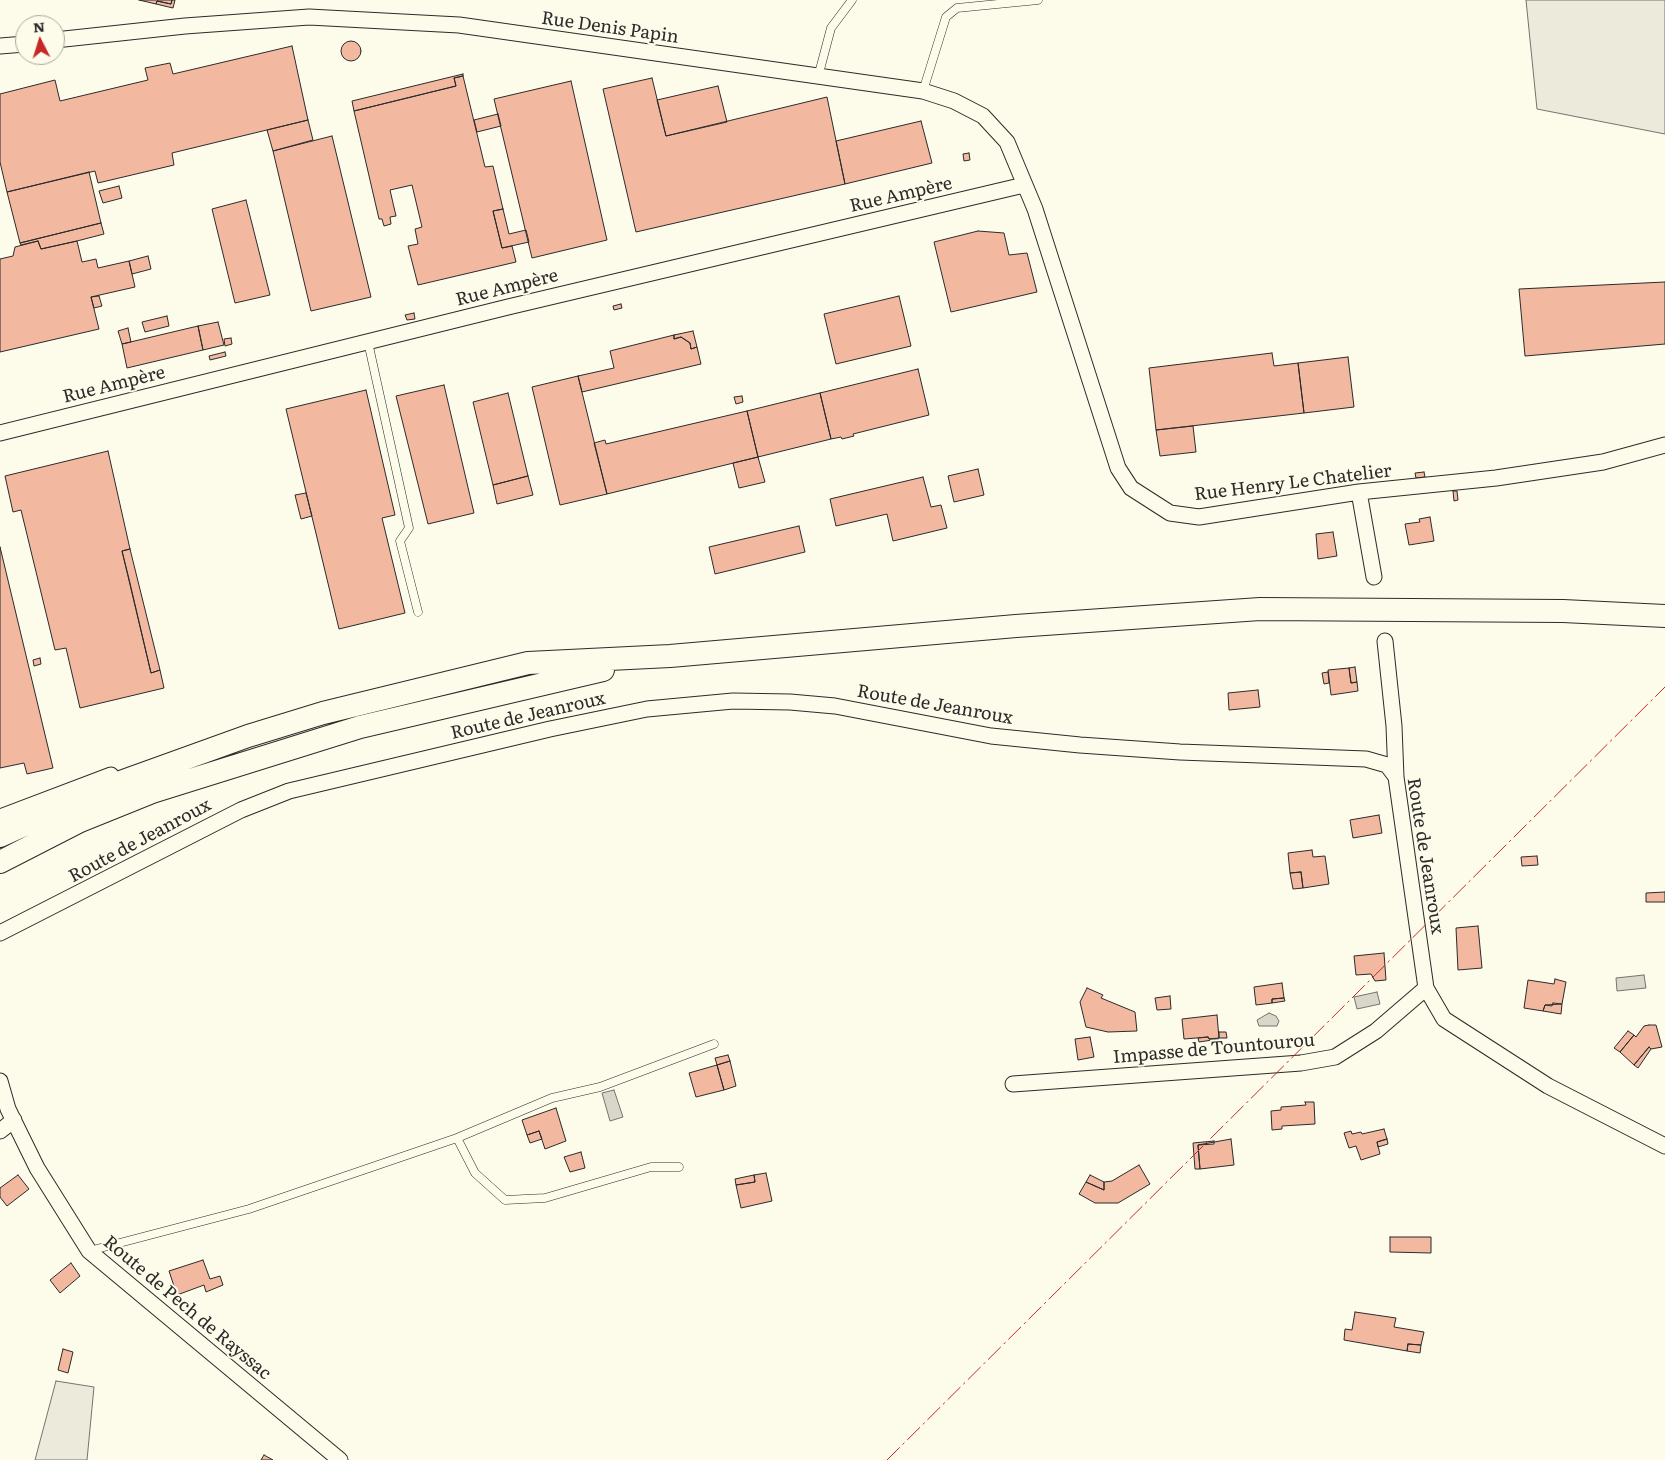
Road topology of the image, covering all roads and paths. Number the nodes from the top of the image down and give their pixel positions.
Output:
1 (852, 0) edge
2 (1038, 0) edge
3 (65, 39) edge
4 (15, 45) edge
5 (0, 46) edge
6 (818, 76) junction
7 (923, 92) junction
8 (1024, 185) junction
9 (368, 342) junction
10 (0, 433) edge
11 (1665, 445) edge
12 (1359, 492) junction
13 (1374, 577) dead end
14 (418, 612) dead end
15 (1665, 616) edge
16 (1385, 641) dead end
17 (670, 656) junction
18 (248, 736) junction
19 (1396, 777) junction
20 (0, 816) edge
21 (0, 836) edge
22 (0, 862) edge
23 (0, 934) edge
24 (1426, 988) junction
25 (714, 1044) dead end
26 (0, 1081) edge
27 (1013, 1084) dead end
28 (14, 1120) junction
29 (0, 1130) edge
30 (457, 1138) junction
31 (1665, 1146) edge
32 (679, 1167) dead end
33 (89, 1251) junction
34 (340, 1460) edge

1 - 6 lane
2 - 7 lane
3 - 6 street, Rue Denis Papin
4 - 5 street
6 - 7 street, Rue Denis Papin
7 - 8 street, Rue Denis Papin
8 - 9 street, Rue Ampère
8 - 12 street, Rue Henry Le Chatelier
9 - 10 street, Rue Ampère
9 - 14 lane
11 - 12 street, Rue Henry Le Chatelier
12 - 13 street
15 - 17 main road
16 - 19 street
17 - 18 main road
17 - 22 main road
18 - 20 street
18 - 21 main road
19 - 23 street, Route de Jeanroux
19 - 24 street, Route de Jeanroux
24 - 27 street, Impasse de Tountourou
24 - 31 street, Route de Jeanroux
25 - 30 lane
26 - 28 street, Route de Pech de Rayssac
28 - 29 street
28 - 33 street, Route de Pech de Rayssac
30 - 32 lane
30 - 33 lane
33 - 34 street, Route de Pech de Rayssac

